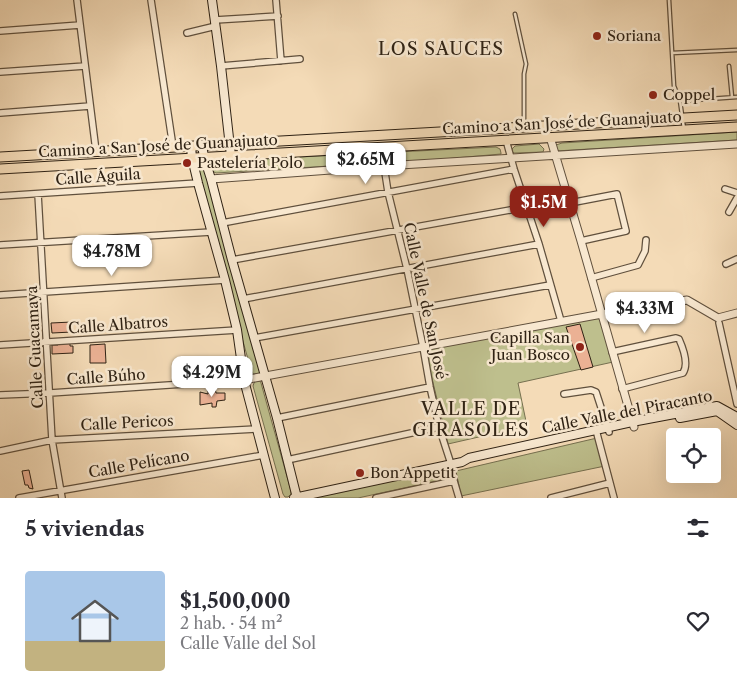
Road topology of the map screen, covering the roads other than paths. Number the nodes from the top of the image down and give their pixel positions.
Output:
1 (78, 0) edge
2 (151, 0) edge
3 (212, 0) edge
4 (276, 0) edge
5 (669, 0) edge
6 (515, 14) dead end
7 (278, 16) junction
8 (216, 23) junction
9 (80, 25) junction
10 (0, 31) edge
11 (187, 33) dead end
12 (737, 50) edge
13 (672, 53) junction
14 (300, 59) dead end
15 (281, 61) junction
16 (86, 66) junction
17 (221, 66) junction
18 (729, 66) dead end
19 (0, 72) edge
20 (737, 96) edge
21 (732, 97) junction
22 (680, 101) junction
23 (90, 106) junction
24 (0, 113) edge
25 (737, 115) edge
26 (683, 118) junction
27 (524, 127) junction
28 (737, 127) edge
29 (684, 130) junction
30 (550, 137) junction
31 (506, 140) junction
32 (229, 143) junction
33 (737, 144) edge
34 (202, 145) junction
35 (192, 146) junction
36 (173, 147) junction
37 (96, 151) junction
38 (555, 155) junction
39 (231, 156) junction
40 (0, 157) edge
41 (204, 157) junction
42 (192, 158) junction
43 (511, 158) junction
44 (384, 166) junction
45 (0, 169) edge
46 (514, 169) junction
47 (211, 179) junction
48 (198, 183) junction
49 (725, 189) dead end
50 (388, 192) junction
51 (737, 193) edge
52 (38, 194) junction
53 (0, 196) edge
54 (737, 198) edge
55 (570, 203) junction
56 (526, 207) junction
57 (729, 212) dead end
58 (222, 223) junction
59 (397, 231) junction
60 (211, 232) junction
61 (646, 240) dead end
62 (581, 241) junction
63 (41, 243) junction
64 (539, 244) junction
65 (0, 245) edge
66 (737, 259) edge
67 (232, 260) junction
68 (726, 264) dead end
69 (407, 269) junction
70 (591, 278) junction
71 (225, 280) junction
72 (550, 285) junction
73 (44, 292) junction
74 (0, 295) edge
75 (242, 299) junction
76 (415, 308) junction
77 (737, 313) edge
78 (602, 314) junction
79 (719, 320) junction
80 (561, 322) junction
81 (237, 330) junction
82 (254, 338) junction
83 (47, 342) junction
84 (0, 345) edge
85 (424, 347) junction
86 (612, 352) junction
87 (264, 376) junction
88 (244, 380) junction
89 (430, 387) junction
90 (622, 389) junction
91 (50, 393) junction
92 (564, 394) dead end
93 (0, 395) edge
94 (737, 404) edge
95 (737, 417) edge
96 (277, 418) junction
97 (633, 425) junction
98 (737, 425) edge
99 (440, 428) junction
100 (257, 429) junction
101 (609, 430) junction
102 (596, 432) junction
103 (52, 440) junction
104 (0, 451) edge
105 (264, 455) junction
106 (287, 460) junction
107 (451, 464) junction
108 (454, 481) junction
109 (610, 483) junction
110 (60, 490) junction
111 (19, 498) edge
112 (62, 498) edge
113 (275, 498) edge
114 (296, 498) edge
115 (376, 498) edge
116 (459, 498) edge
117 (551, 498) edge
118 (614, 498) edge

1 - 9 street
2 - 36 street
3 - 8 main road
4 - 7 street
5 - 13 lane
6 - 27 lane
7 - 8 street
7 - 15 street
8 - 11 street
8 - 17 main road
9 - 10 street
9 - 16 street
12 - 13 lane
13 - 22 lane
14 - 15 street
15 - 17 street
16 - 19 street
16 - 23 street
17 - 32 main road
18 - 21 lane
20 - 21 lane
21 - 22 lane
22 - 26 lane
23 - 24 street
23 - 37 street
25 - 26 main road, Camino a San José de Guanajuato
26 - 27 main road, Camino a San José de Guanajuato
26 - 29 lane
27 - 32 main road, Camino a San José de Guanajuato
28 - 29 main road, Camino a San José de Guanajuato
29 - 30 main road, Camino a San José de Guanajuato
30 - 31 main road, Camino a San José de Guanajuato
30 - 38 street
31 - 39 main road, Camino a San José de Guanajuato
31 - 43 street
32 - 34 main road, Camino a San José de Guanajuato
32 - 39 main road
33 - 38 street
34 - 35 main road, Camino a San José de Guanajuato
34 - 41 main road
35 - 36 main road, Camino a San José de Guanajuato
35 - 42 main road
36 - 37 main road, Camino a San José de Guanajuato
37 - 40 main road, Camino a San José de Guanajuato
38 - 43 street
38 - 55 street
39 - 41 main road, Camino a San José de Guanajuato
41 - 42 main road, Camino a San José de Guanajuato
41 - 47 main road
42 - 45 main road, Camino a San José de Guanajuato
42 - 48 main road
43 - 44 street
43 - 46 street
44 - 47 street
44 - 50 street, Calle Valle de San José
46 - 50 street
46 - 56 street
47 - 58 main road
48 - 52 street, Calle Águila
48 - 60 main road
49 - 51 street
50 - 58 street
50 - 59 street, Calle Valle de San José
52 - 53 street, Calle Águila
52 - 63 street, Calle Guacamaya
54 - 57 street
55 - 62 street
55 - 62 street
56 - 59 street
56 - 64 street
58 - 67 main road
59 - 67 street
59 - 69 street, Calle Valle de San José
60 - 63 street
60 - 71 main road
61 - 70 street
62 - 70 street
63 - 65 street
63 - 73 street, Calle Guacamaya
64 - 69 street
64 - 72 street
66 - 68 street
67 - 75 main road
69 - 75 street
69 - 76 street, Calle Valle de San José
70 - 78 street
71 - 73 street
71 - 81 main road
72 - 76 street
72 - 80 street
73 - 74 street
73 - 83 street, Calle Guacamaya
75 - 82 main road
76 - 82 street
76 - 85 street, Calle Valle de San José
77 - 79 street
78 - 79 street
78 - 80 street
78 - 86 street
79 - 94 street
80 - 85 street
81 - 83 street, Calle Albatros
81 - 88 main road
82 - 87 main road
83 - 84 street, Calle Albatros
83 - 91 street, Calle Guacamaya
85 - 87 street
85 - 89 street, Calle Valle de San José
86 - 90 street
86 - 90 street
87 - 88 street
87 - 96 main road
88 - 91 street, Calle Búho
88 - 100 main road
89 - 96 street
89 - 99 street, Calle Valle de San José
90 - 97 street
91 - 93 street, Calle Búho
91 - 103 street, Calle Guacamaya
92 - 101 street
95 - 97 main road, Calle Valle del Piracanto
96 - 106 main road
97 - 98 main road, Calle Valle del Piracanto
97 - 101 main road, Calle Valle del Piracanto
99 - 106 street
99 - 107 street, Calle Valle de San José
100 - 103 street, Calle Pericos
100 - 105 main road
101 - 102 main road, Calle Valle del Piracanto
102 - 107 main road, Calle Valle del Piracanto
102 - 109 street
103 - 104 street, Calle Pericos
103 - 110 street, Calle Guacamaya
105 - 110 street, Calle Pelícano
105 - 113 main road
106 - 114 main road
107 - 108 street, Calle Valle de San José
107 - 114 main road, Calle Valle del Piracanto
108 - 115 street
108 - 116 street, Calle Valle de San José
109 - 117 street
109 - 118 street
110 - 111 street, Calle Pelícano
110 - 112 street, Calle Guacamaya

